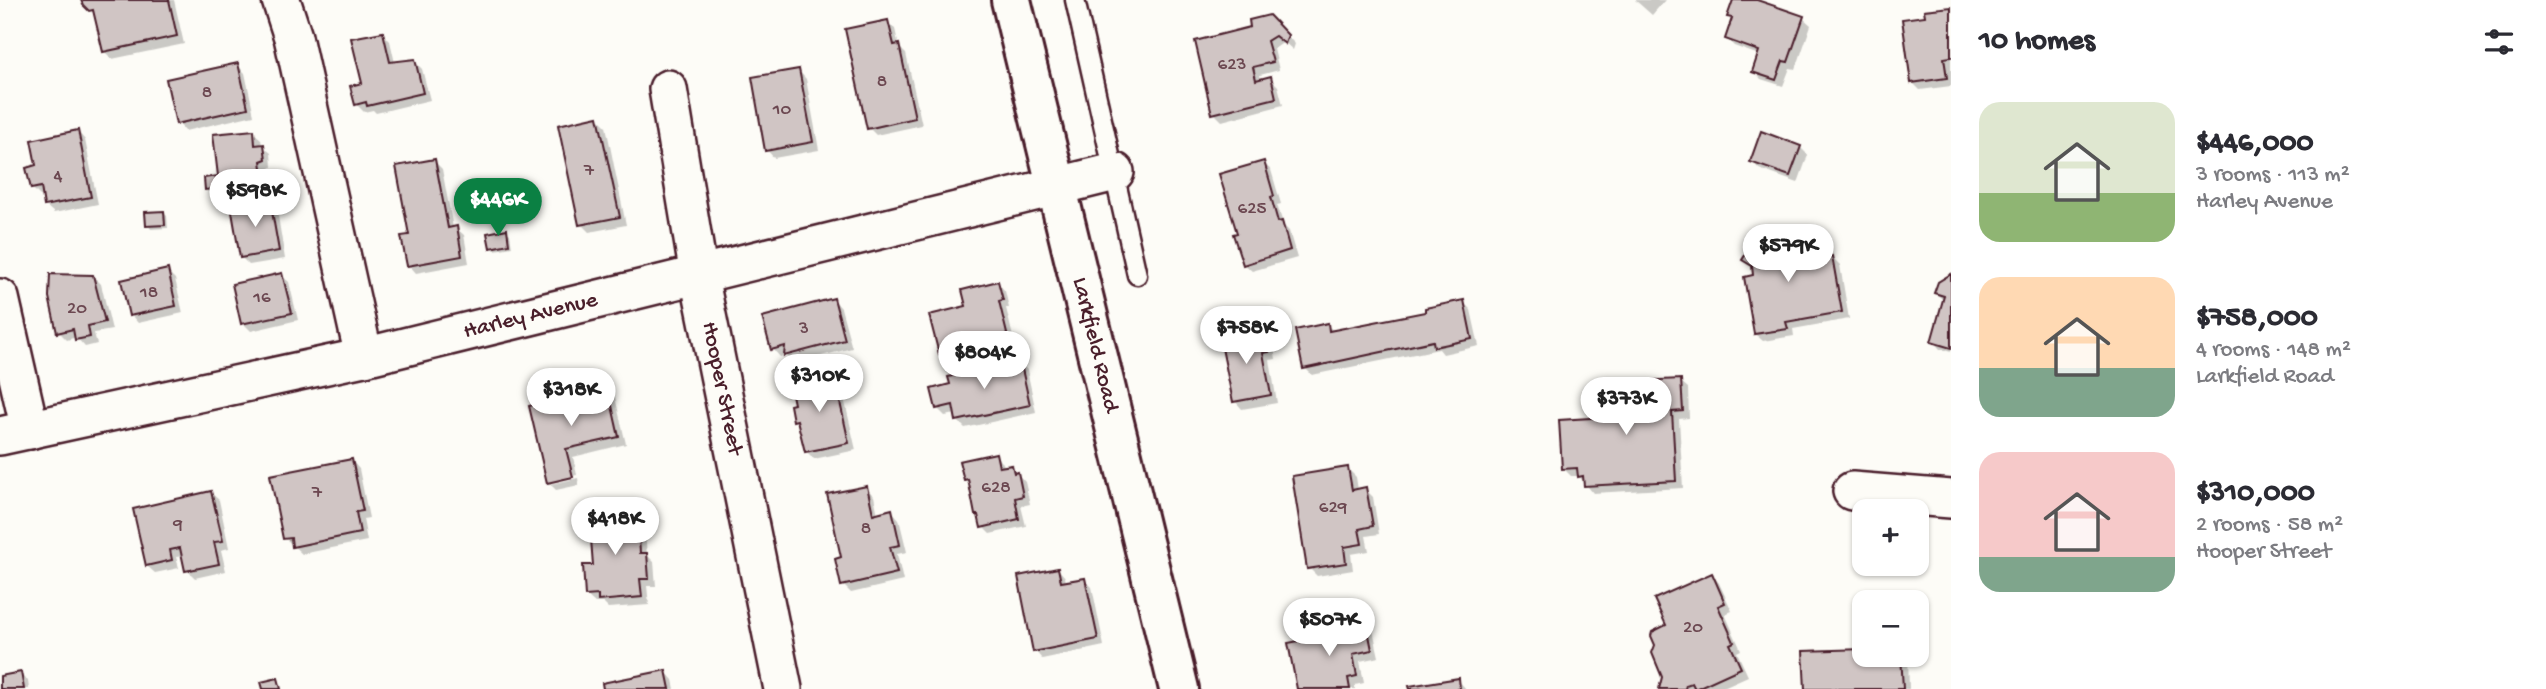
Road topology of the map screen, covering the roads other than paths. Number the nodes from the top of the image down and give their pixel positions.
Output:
1 (281, 0) edge
2 (1012, 0) edge
3 (1075, 0) edge
4 (668, 89) dead end
5 (1115, 172) junction
6 (1058, 186) junction
7 (1137, 275) dead end
8 (699, 276) junction
9 (0, 298) edge
10 (364, 357) junction
11 (15, 433) edge
12 (1852, 491) dead end
13 (1951, 499) edge
14 (783, 689) edge
15 (1179, 689) edge

1 - 10 street
2 - 6 main road, Larkfield Road
3 - 5 lane
4 - 8 street, Hooper Street
5 - 6 street, Harley Avenue
5 - 7 lane
6 - 8 street, Harley Avenue
6 - 15 main road, Larkfield Road
8 - 10 street, Harley Avenue
8 - 14 street, Hooper Street
9 - 11 street
10 - 11 street, Harley Avenue
12 - 13 street

